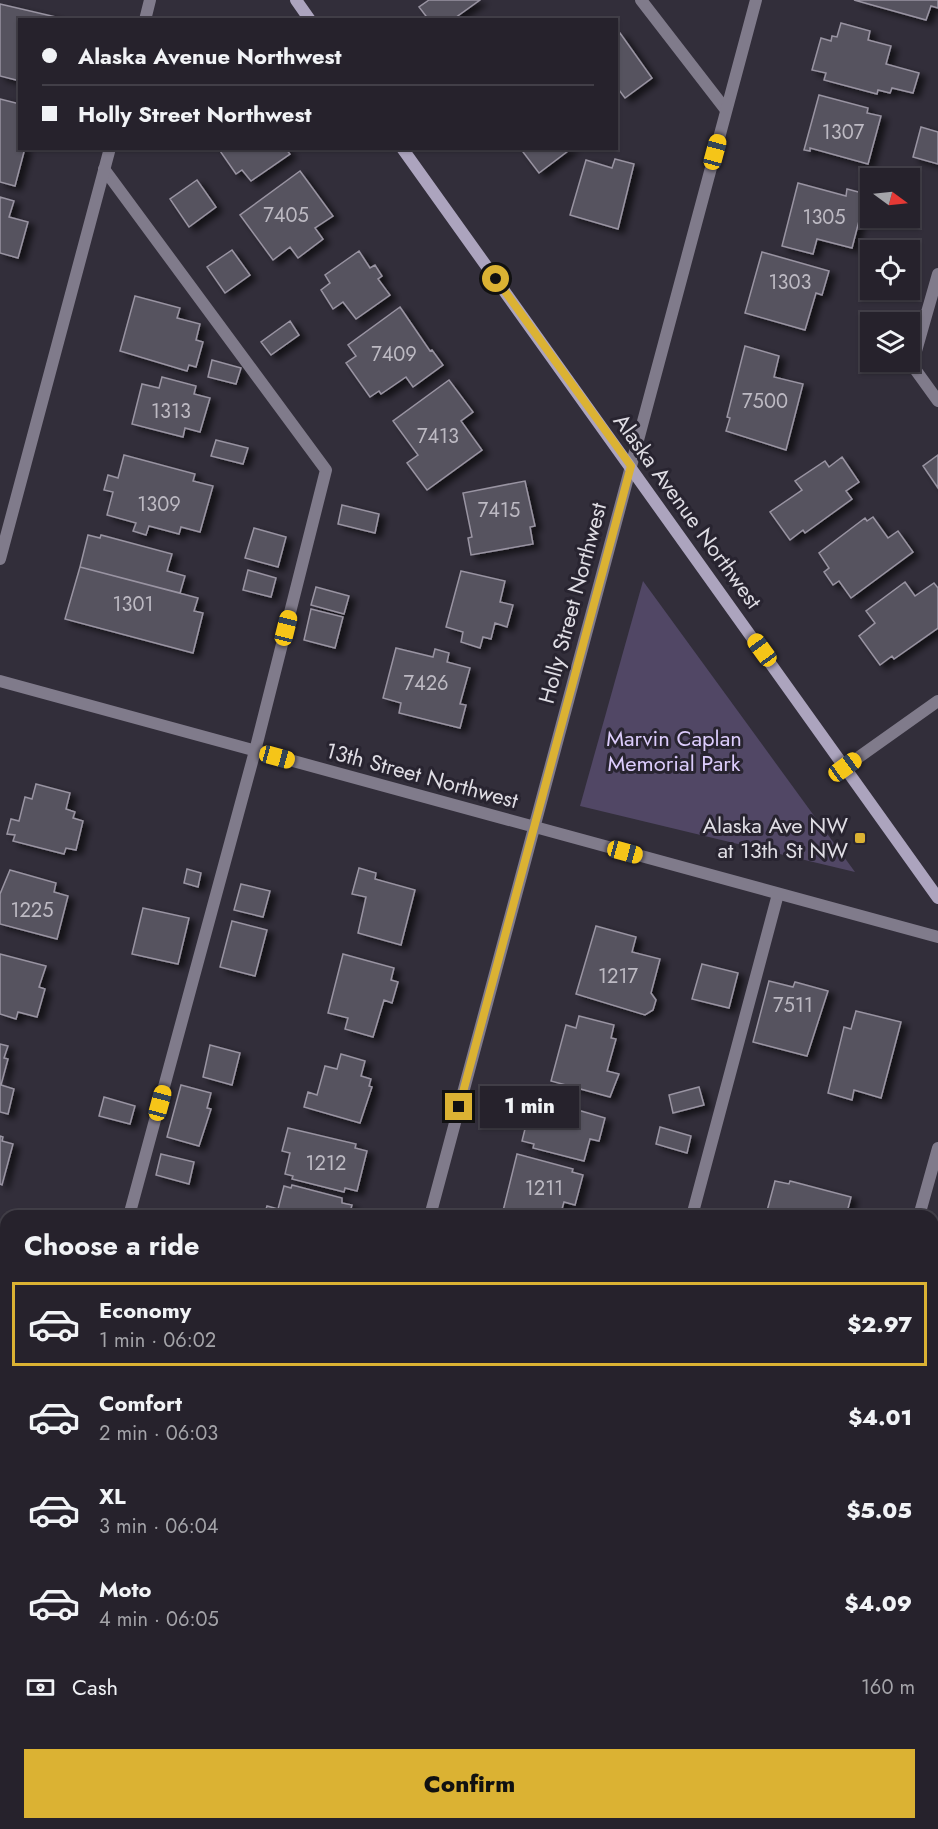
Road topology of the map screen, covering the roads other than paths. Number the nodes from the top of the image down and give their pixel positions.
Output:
1 (150, 0) edge
2 (296, 0) edge
3 (641, 0) edge
4 (756, 0) edge
5 (146, 18) edge
6 (309, 18) edge
7 (726, 110) junction
8 (109, 150) edge
9 (403, 150) edge
10 (104, 169) junction
11 (938, 274) edge
12 (938, 401) edge
13 (631, 466) junction
14 (0, 559) edge
15 (0, 681) edge
16 (938, 701) edge
17 (255, 751) junction
18 (845, 767) junction
19 (534, 827) junction
20 (778, 894) junction
21 (938, 898) edge
22 (938, 937) edge
23 (938, 1148) edge
24 (131, 1210) edge
25 (432, 1210) edge
26 (694, 1210) edge
27 (921, 1210) edge

1 - 5 street
2 - 6 main road
3 - 7 street
4 - 7 street, Holly Street Northwest
7 - 13 street, Holly Street Northwest
8 - 10 street
9 - 13 main road, Alaska Avenue Northwest
10 - 14 street
10 - 17 street
11 - 12 street
13 - 18 main road, Alaska Avenue Northwest
13 - 19 street, Holly Street Northwest
15 - 17 street, 13th Street Northwest
16 - 18 street
17 - 19 street, 13th Street Northwest
17 - 24 street
18 - 21 main road, Alaska Avenue Northwest
19 - 20 street, 13th Street Northwest
19 - 25 street, Holly Street Northwest
20 - 22 street, 13th Street Northwest
20 - 26 street
23 - 27 street

